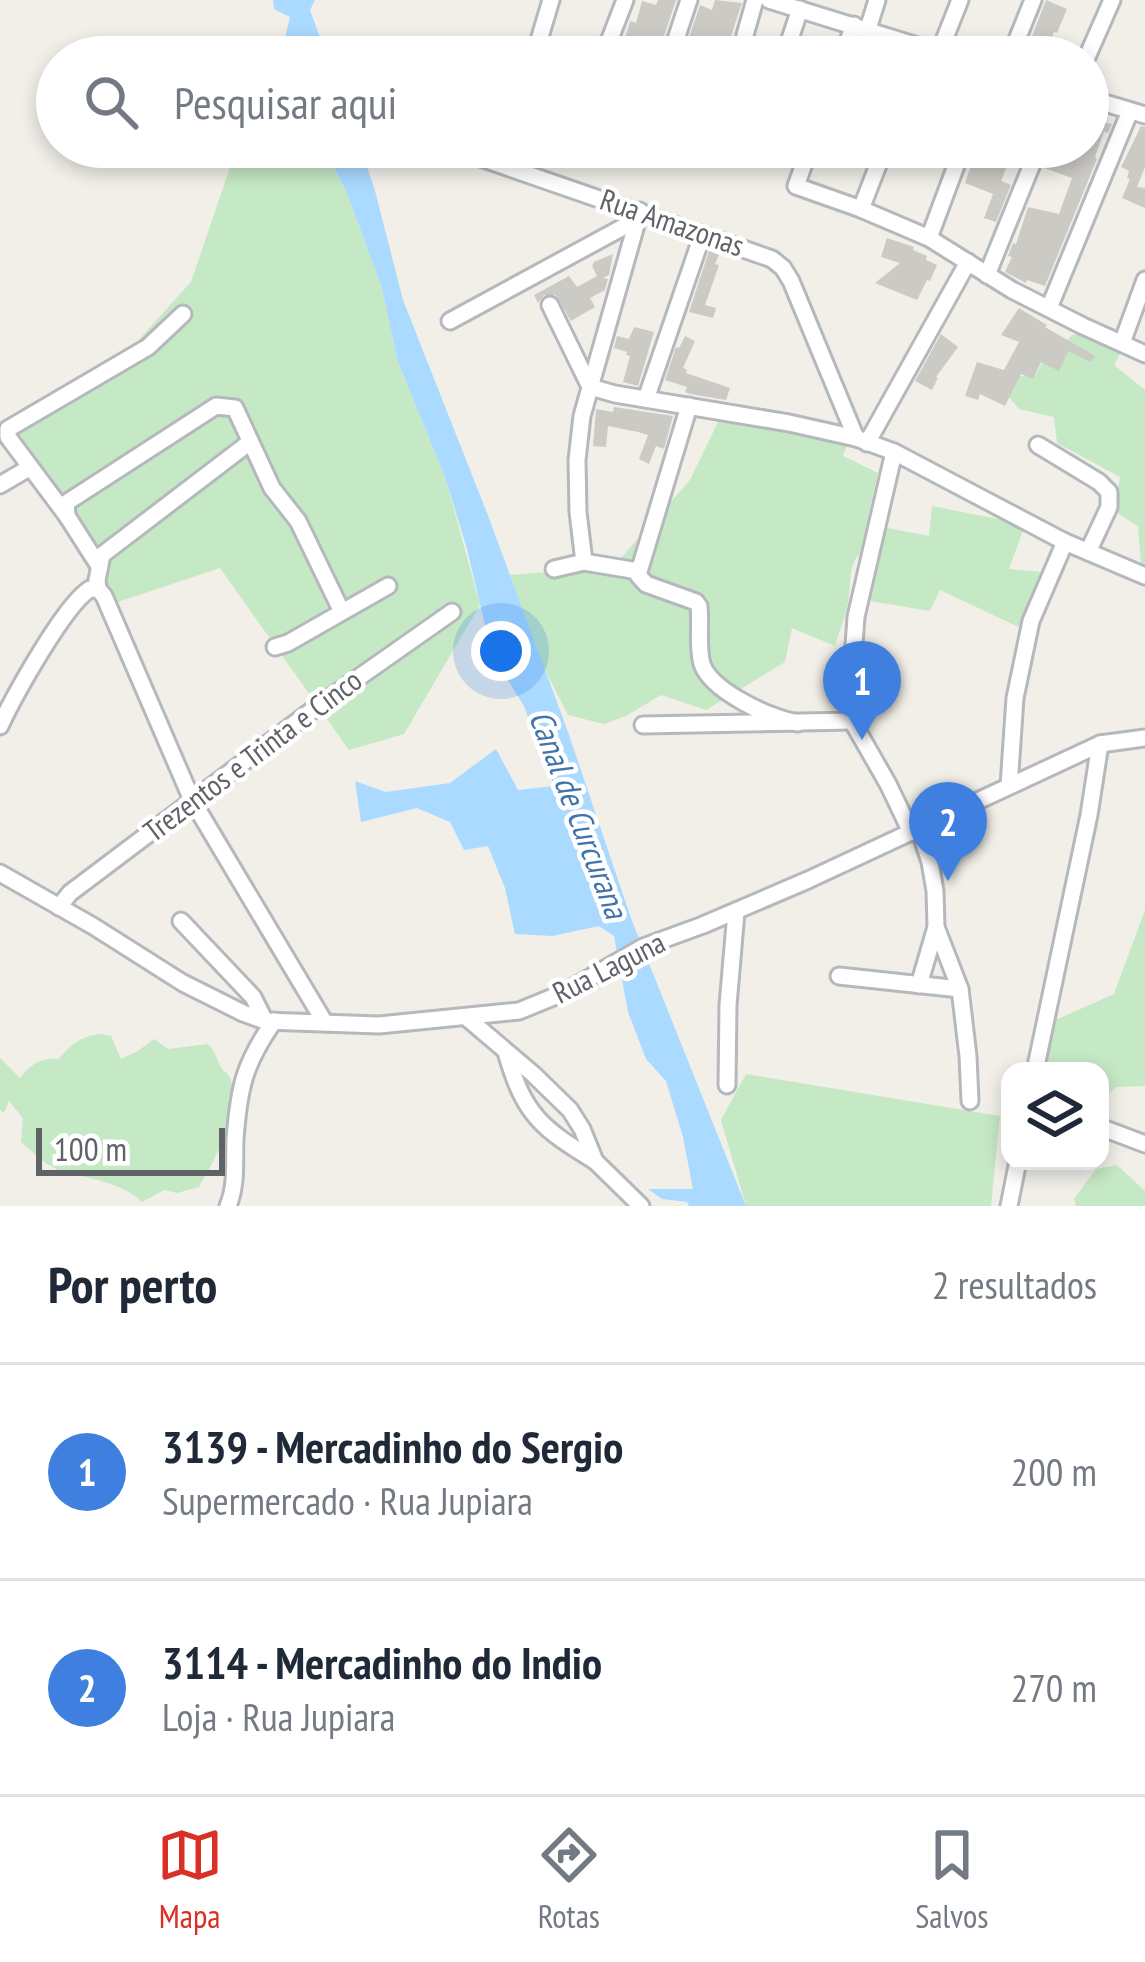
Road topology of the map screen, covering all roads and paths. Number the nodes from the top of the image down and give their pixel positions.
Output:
1 (551, 0) edge
2 (625, 0) edge
3 (689, 0) edge
4 (755, 0) edge
5 (769, 0) edge
6 (877, 0) edge
7 (960, 0) edge
8 (1033, 0) edge
9 (1112, 0) edge
10 (800, 9) junction
11 (861, 27) junction
12 (745, 35) dead end
13 (540, 36) edge
14 (611, 36) edge
15 (677, 36) edge
16 (791, 36) edge
17 (855, 36) edge
18 (885, 36) edge
19 (943, 36) edge
20 (1018, 36) edge
21 (1097, 36) edge
22 (1109, 104) edge
23 (1141, 114) edge
24 (508, 168) edge
25 (802, 168) edge
26 (877, 168) edge
27 (954, 168) edge
28 (1030, 168) edge
29 (861, 209) junction
30 (639, 215) junction
31 (702, 236) junction
32 (929, 238) junction
33 (968, 262) junction
34 (987, 275) junction
35 (1145, 280) edge
36 (550, 305) dead end
37 (1048, 308) junction
38 (183, 314) dead end
39 (450, 321) dead end
40 (1123, 344) junction
41 (1145, 354) edge
42 (590, 387) junction
43 (646, 400) junction
44 (689, 406) junction
45 (862, 441) junction
46 (250, 442) junction
47 (1038, 445) dead end
48 (894, 452) junction
49 (28, 468) junction
50 (0, 485) edge
51 (67, 516) junction
52 (1065, 542) junction
53 (1088, 552) junction
54 (584, 562) junction
55 (99, 566) junction
56 (554, 569) dead end
57 (638, 571) junction
58 (1145, 576) edge
59 (388, 586) dead end
60 (98, 589) junction
61 (342, 612) junction
62 (452, 612) dead end
63 (275, 647) dead end
64 (852, 721) junction
65 (798, 723) junction
66 (643, 725) dead end
67 (0, 726) edge
68 (1145, 738) edge
69 (1100, 744) junction
70 (1010, 786) junction
71 (192, 800) junction
72 (915, 830) junction
73 (0, 873) edge
74 (59, 907) junction
75 (736, 912) junction
76 (181, 921) dead end
77 (936, 927) junction
78 (839, 976) dead end
79 (919, 985) junction
80 (960, 989) junction
81 (466, 1017) junction
82 (269, 1021) junction
83 (326, 1023) junction
84 (505, 1050) junction
85 (1037, 1062) edge
86 (727, 1085) dead end
87 (970, 1101) dead end
88 (1109, 1130) edge
89 (1145, 1144) edge
90 (595, 1161) junction
91 (1016, 1170) edge
92 (228, 1206) edge
93 (640, 1206) edge
94 (1009, 1206) edge

1 - 13 street
2 - 14 street
3 - 15 street
4 - 12 street
5 - 10 street
6 - 11 street
7 - 19 street
8 - 20 street
9 - 21 street
10 - 11 street
10 - 16 street
11 - 17 street
11 - 18 street
22 - 23 street
23 - 37 street
24 - 30 street, Rua Amazonas
25 - 29 street
26 - 29 street
27 - 32 street
28 - 34 street
29 - 32 street
30 - 31 street, Rua Amazonas
30 - 39 street
30 - 42 street
31 - 43 street
31 - 45 street, Rua Amazonas
32 - 33 street
33 - 34 street
33 - 45 street
34 - 37 street
35 - 40 street
36 - 42 street
37 - 40 street
38 - 49 street
40 - 41 street
42 - 43 street
42 - 54 street
43 - 44 street
44 - 45 street
44 - 57 street
45 - 48 street
46 - 51 street
46 - 55 street
46 - 61 street
47 - 53 street
48 - 52 street
48 - 64 street
49 - 50 street
49 - 51 street
51 - 55 street
52 - 53 street
52 - 70 street
53 - 58 street
54 - 56 street
54 - 57 street
55 - 60 street
57 - 65 street
59 - 61 street
60 - 67 street
60 - 71 street
61 - 63 street
62 - 71 street, Trezentos e Trinta e Cinco
64 - 65 street
64 - 72 street
65 - 66 street
68 - 69 street, Rua Laguna
69 - 70 street, Rua Laguna
69 - 85 street
70 - 72 street, Rua Laguna
71 - 74 street, Trezentos e Trinta e Cinco
71 - 83 street
72 - 75 street, Rua Laguna
72 - 77 street
73 - 74 street, Rua Laguna
74 - 82 street, Rua Laguna
75 - 81 street, Rua Laguna
75 - 86 street
76 - 82 street
77 - 79 street
77 - 80 street
78 - 79 street
79 - 80 street
80 - 87 street
81 - 83 street, Rua Laguna
81 - 84 street
82 - 83 street, Rua Laguna
82 - 92 street
84 - 90 street
84 - 90 street
88 - 89 street
90 - 93 street
91 - 94 street

